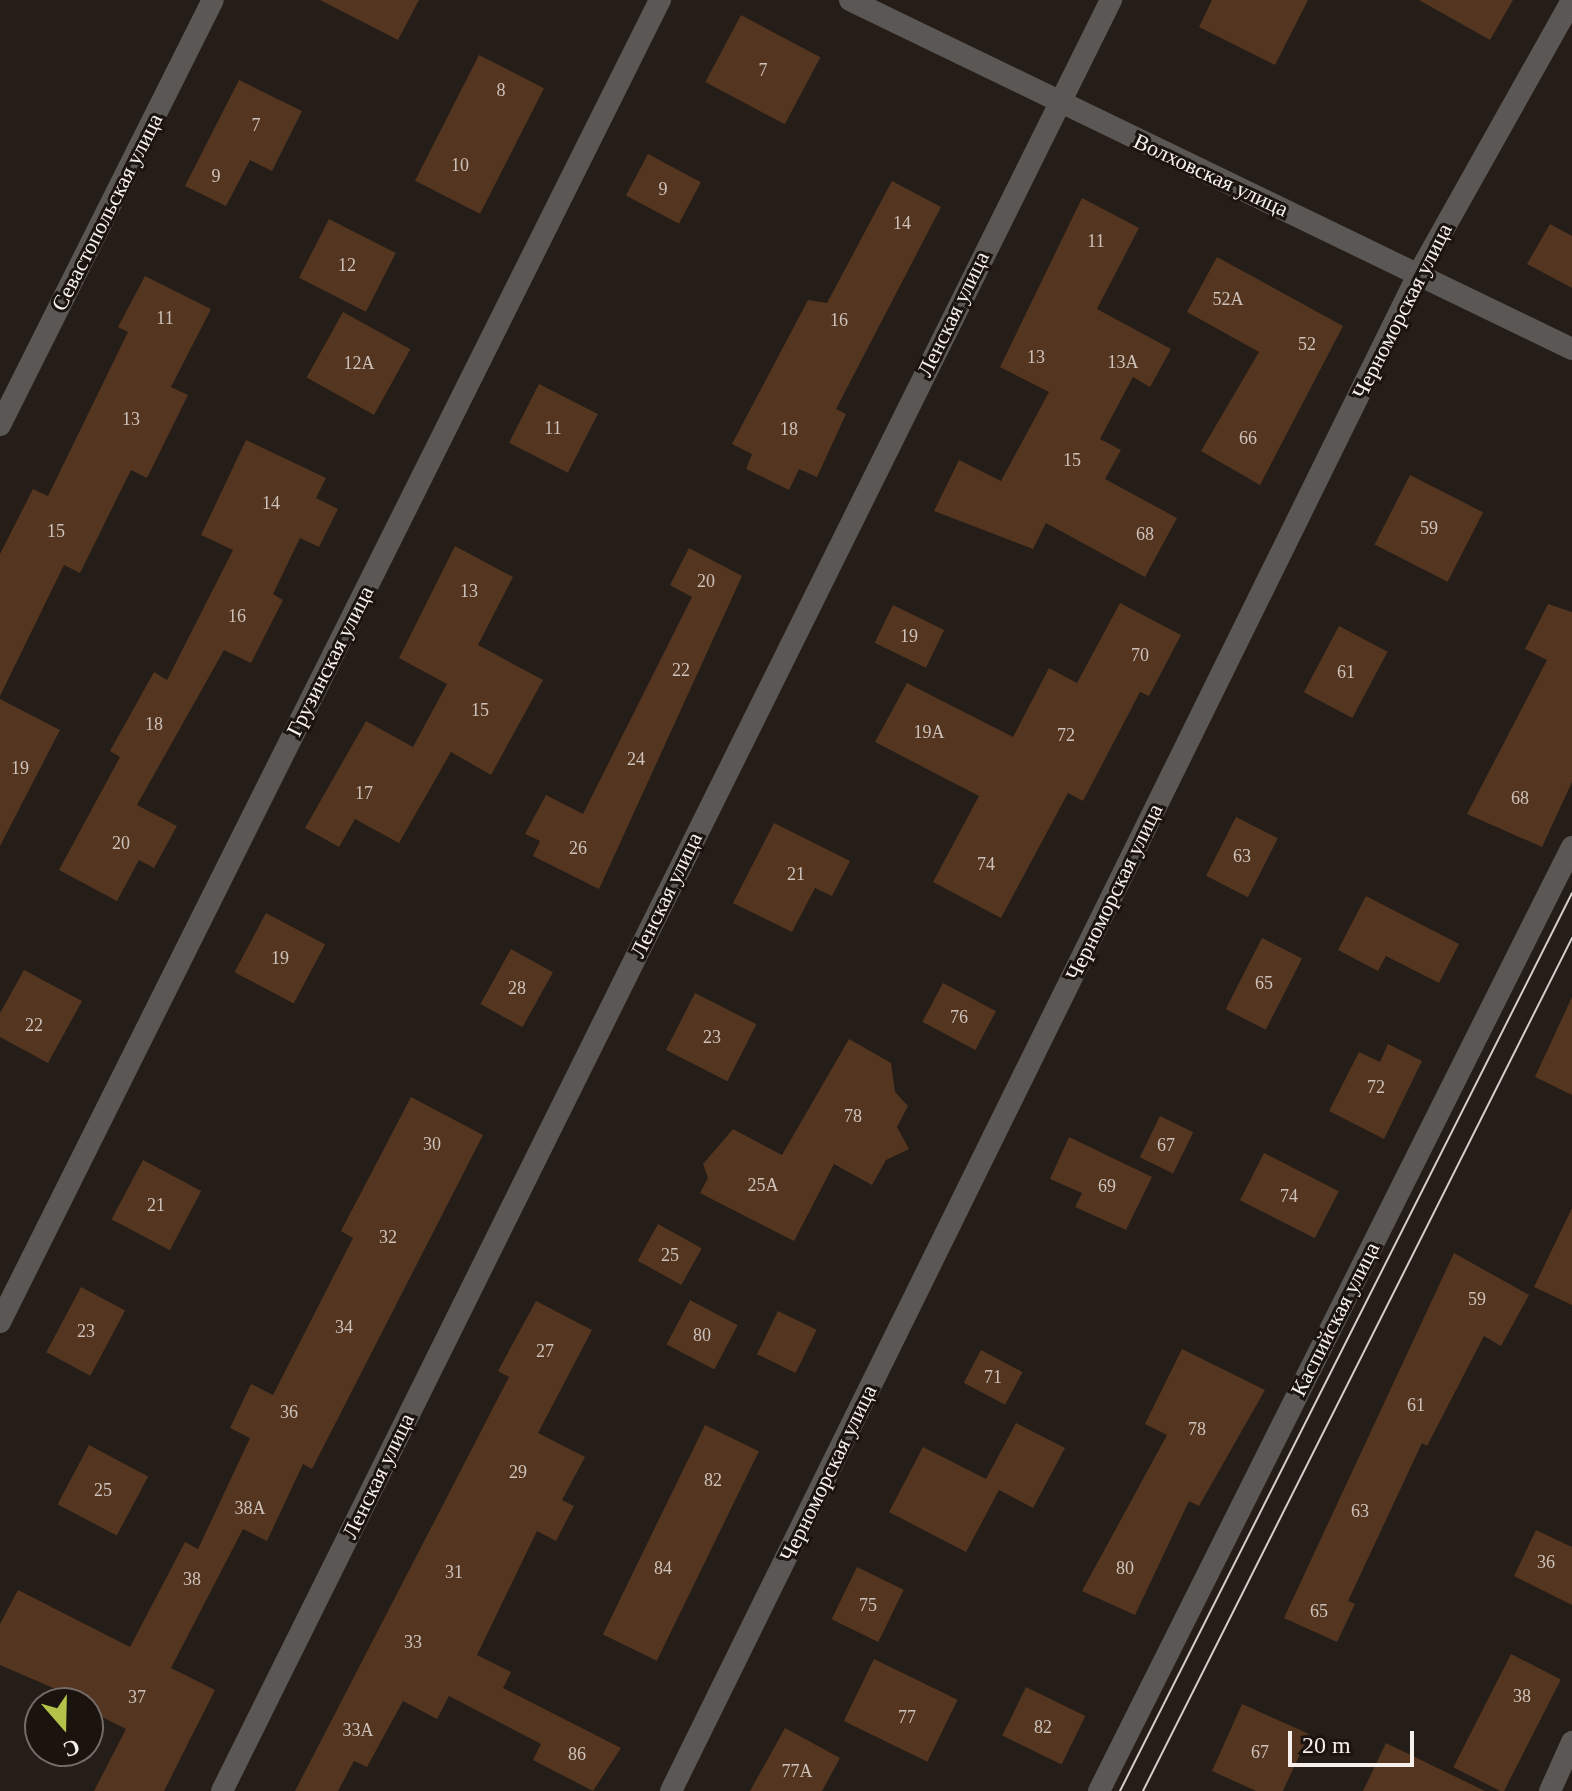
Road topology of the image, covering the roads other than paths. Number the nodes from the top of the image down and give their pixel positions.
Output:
1 (213, 0) edge
2 (660, 0) edge
3 (850, 0) edge
4 (1111, 0) edge
5 (1572, 0) edge
6 (1057, 103) junction
7 (1419, 273) junction
8 (1572, 349) edge
9 (0, 425) edge
10 (1572, 847) edge
11 (0, 1322) edge
12 (1572, 1742) edge
13 (222, 1791) edge
14 (671, 1791) edge
15 (1099, 1791) edge
16 (1550, 1791) edge

1 - 9 street, Севастопольская улица
2 - 11 street, Грузинская улица
3 - 6 street, Волховская улица
4 - 6 street, Ленская улица
5 - 7 street, Черноморская улица
6 - 7 street, Волховская улица
6 - 13 street, Ленская улица
7 - 8 street, Волховская улица
7 - 14 street, Черноморская улица
10 - 15 street, Каспийская улица
12 - 16 street

